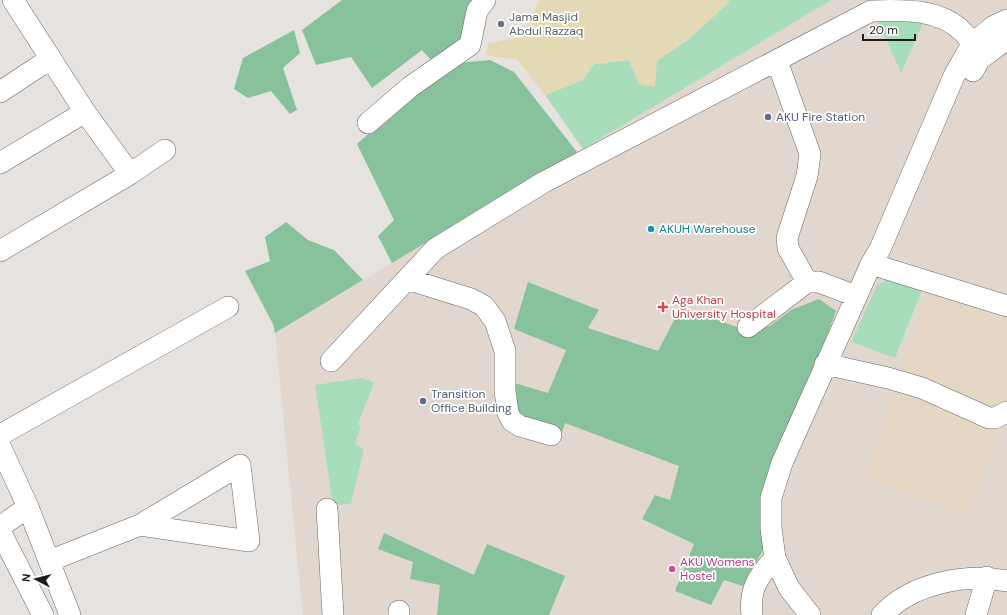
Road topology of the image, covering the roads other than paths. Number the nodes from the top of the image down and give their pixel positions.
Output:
1 (13, 0) edge
2 (485, 0) edge
3 (1007, 20) edge
4 (1007, 39) edge
5 (976, 51) junction
6 (50, 59) junction
7 (777, 61) junction
8 (0, 92) edge
9 (85, 112) junction
10 (368, 123) dead end
11 (165, 150) dead end
12 (0, 162) edge
13 (130, 174) junction
14 (1, 248) edge
15 (875, 256) junction
16 (408, 279) junction
17 (807, 282) junction
18 (856, 296) junction
19 (1007, 306) edge
20 (228, 307) dead end
21 (748, 327) dead end
22 (331, 361) dead end
23 (825, 364) junction
24 (1007, 412) edge
25 (0, 435) edge
26 (551, 435) dead end
27 (0, 446) edge
28 (28, 508) junction
29 (327, 510) dead end
30 (140, 525) junction
31 (0, 526) edge
32 (0, 531) edge
33 (775, 558) junction
34 (49, 561) junction
35 (997, 579) edge
36 (807, 614) edge
37 (43, 615) edge
38 (70, 615) edge
39 (333, 615) edge
40 (752, 615) edge
41 (882, 615) edge
42 (976, 615) edge

1 - 6 street
2 - 10 street
3 - 5 street
4 - 5 street
5 - 7 street
5 - 15 street
6 - 8 street
6 - 9 street
7 - 16 street
7 - 17 street
9 - 12 street
9 - 13 street
11 - 13 street
13 - 14 street
15 - 18 street
15 - 19 street
16 - 22 street
16 - 26 street
17 - 18 street
17 - 21 street
18 - 23 street
20 - 25 street
23 - 24 street
23 - 33 street
27 - 28 street
28 - 31 street
28 - 34 street
29 - 39 street
30 - 30 street
30 - 34 street
32 - 37 street
33 - 36 street
33 - 40 street
34 - 38 street
35 - 41 street
35 - 42 street

